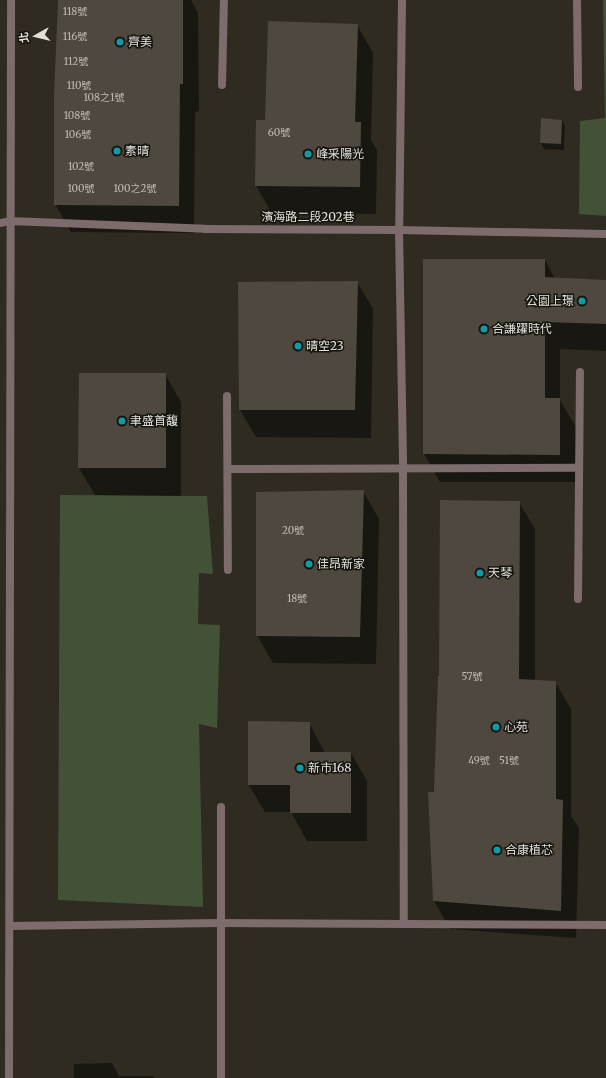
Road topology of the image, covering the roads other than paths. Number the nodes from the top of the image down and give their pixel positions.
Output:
1 (11, 0) edge
2 (224, 0) edge
3 (402, 0) edge
4 (577, 0) edge
5 (222, 84) dead end
6 (578, 87) dead end
7 (10, 221) junction
8 (0, 223) edge
9 (399, 230) junction
10 (606, 234) edge
11 (580, 372) dead end
12 (227, 396) dead end
13 (228, 468) junction
14 (403, 468) junction
15 (580, 468) junction
16 (228, 570) dead end
17 (578, 598) dead end
18 (221, 807) dead end
19 (220, 923) junction
20 (404, 924) junction
21 (606, 925) edge
22 (10, 926) junction
23 (9, 1078) edge
24 (221, 1078) edge

1 - 7 street
2 - 5 street
3 - 9 street
4 - 6 street
7 - 8 street, 濱海路二段202巷
7 - 9 street, 濱海路二段202巷
7 - 22 street
9 - 10 street, 濱海路二段202巷
9 - 14 street
11 - 15 street
12 - 13 street
13 - 14 street
13 - 16 street
14 - 15 street
14 - 20 street
15 - 17 street
18 - 19 street
19 - 20 street
19 - 22 street
19 - 24 street
20 - 21 street
22 - 23 street

